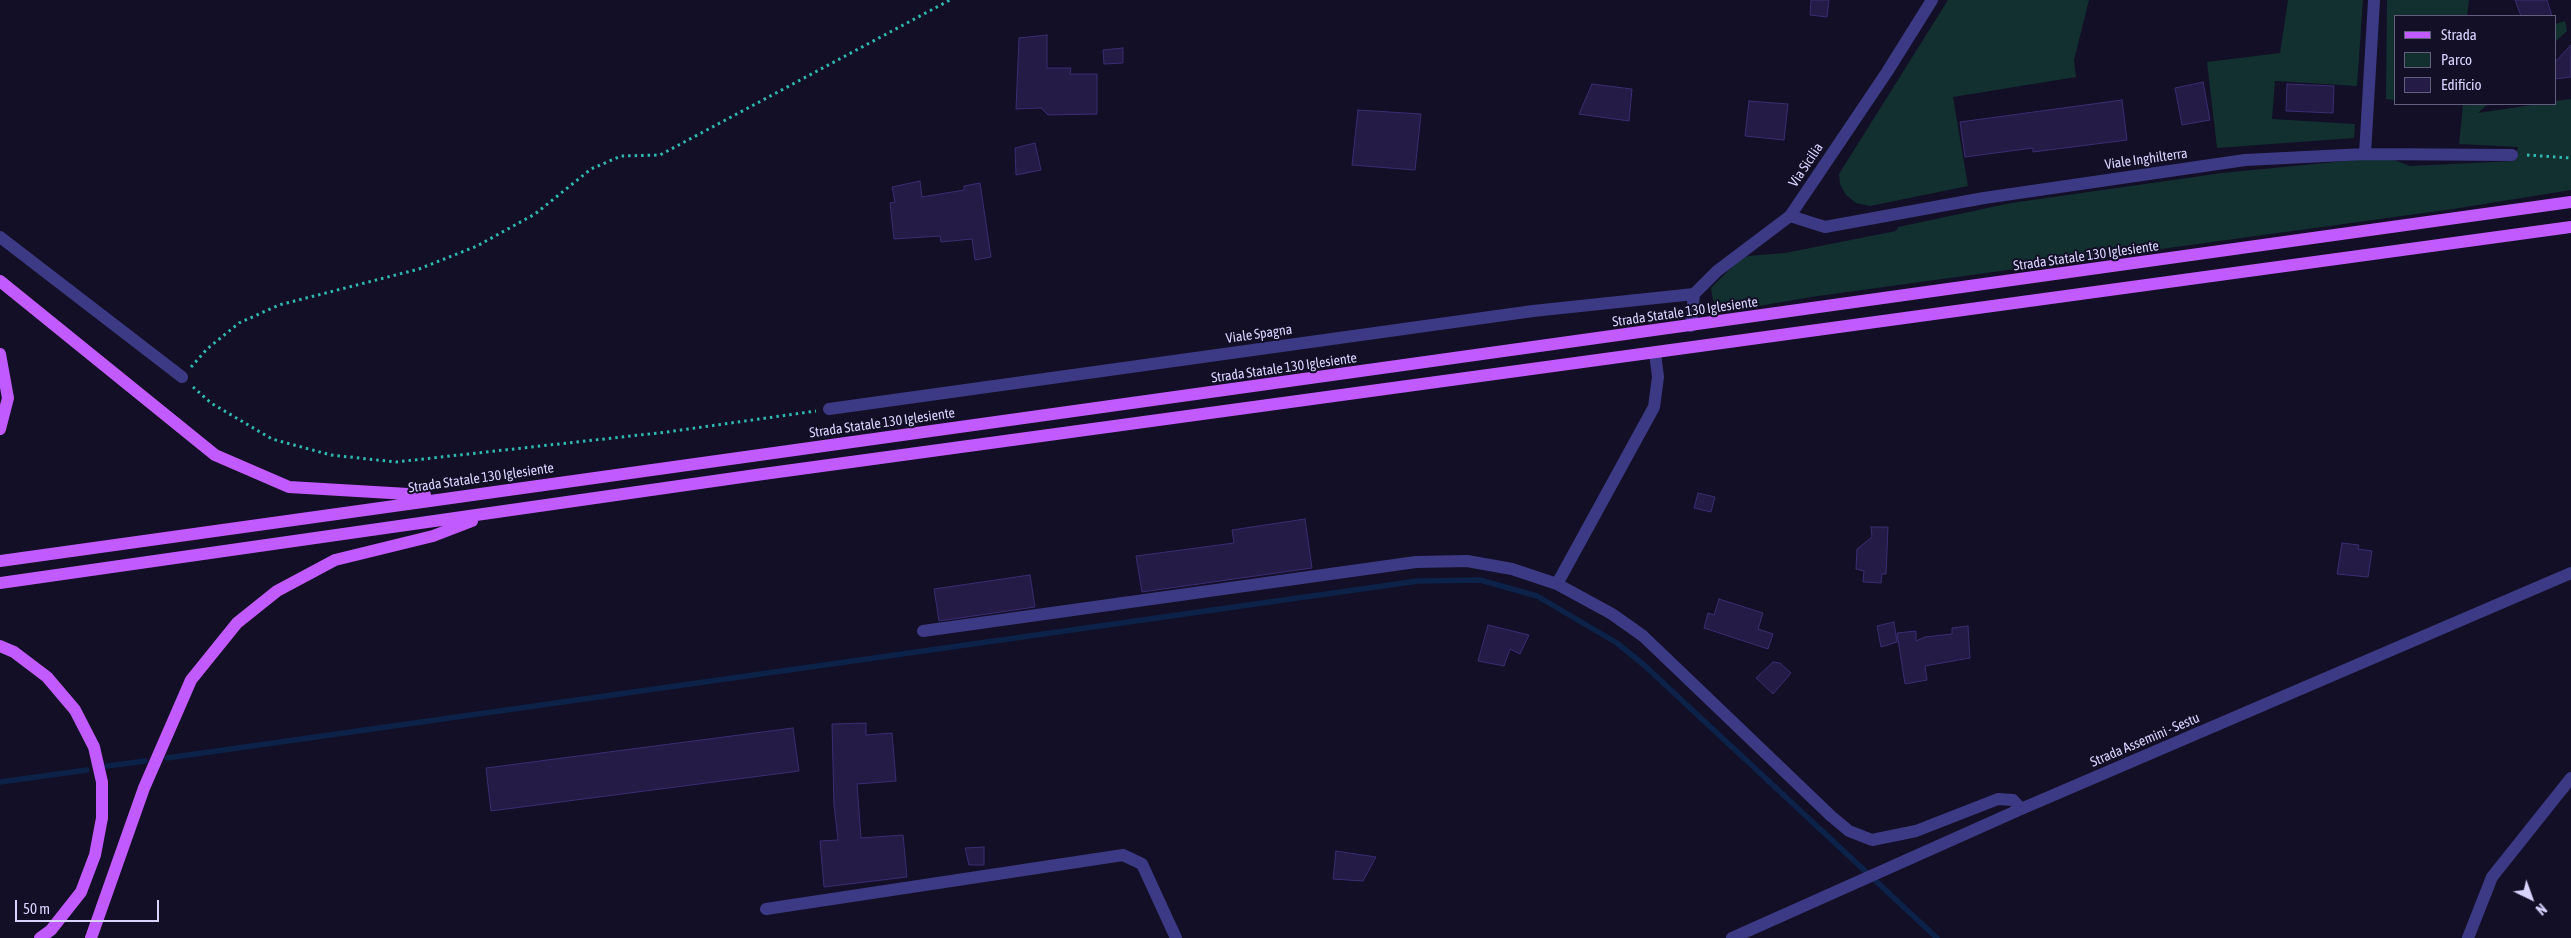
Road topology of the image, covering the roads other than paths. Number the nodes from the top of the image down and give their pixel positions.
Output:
1 (1932, 0) edge
2 (2374, 0) edge
3 (2366, 154) junction
4 (2512, 155) road end
5 (2571, 202) edge
6 (1790, 216) junction
7 (2571, 227) edge
8 (0, 237) edge
9 (0, 281) edge
10 (1694, 294) junction
11 (1691, 326) junction
12 (1655, 353) junction
13 (0, 354) edge
14 (182, 377) road end
15 (828, 409) road end
16 (0, 429) edge
17 (452, 497) junction
18 (496, 513) junction
19 (0, 561) edge
20 (2571, 573) edge
21 (0, 583) edge
22 (1557, 584) junction
23 (923, 631) dead end
24 (0, 646) edge
25 (2571, 778) edge
26 (2021, 809) junction
27 (766, 909) dead end
28 (40, 938) edge
29 (91, 938) edge
30 (1176, 938) edge
31 (1732, 938) edge
32 (2468, 938) edge

1 - 6 street, Via Sicilia
2 - 3 street
3 - 4 street, Viale Inghilterra
3 - 6 street, Viale Inghilterra
5 - 11 main road, Strada Statale 130 Iglesiente
6 - 10 street, Via Sicilia
7 - 12 main road
8 - 14 street
9 - 17 main road
10 - 11 street
10 - 15 street, Viale Spagna
11 - 17 main road, Strada Statale 130 Iglesiente
12 - 18 main road
12 - 22 street
13 - 16 main road
17 - 19 main road, Strada Statale 130 Iglesiente
18 - 21 main road
18 - 29 main road
20 - 26 street, Strada Assemini - Sestu
22 - 23 street
22 - 26 street
24 - 28 main road
25 - 32 street
26 - 31 street, Strada Assemini - Sestu
27 - 30 street

